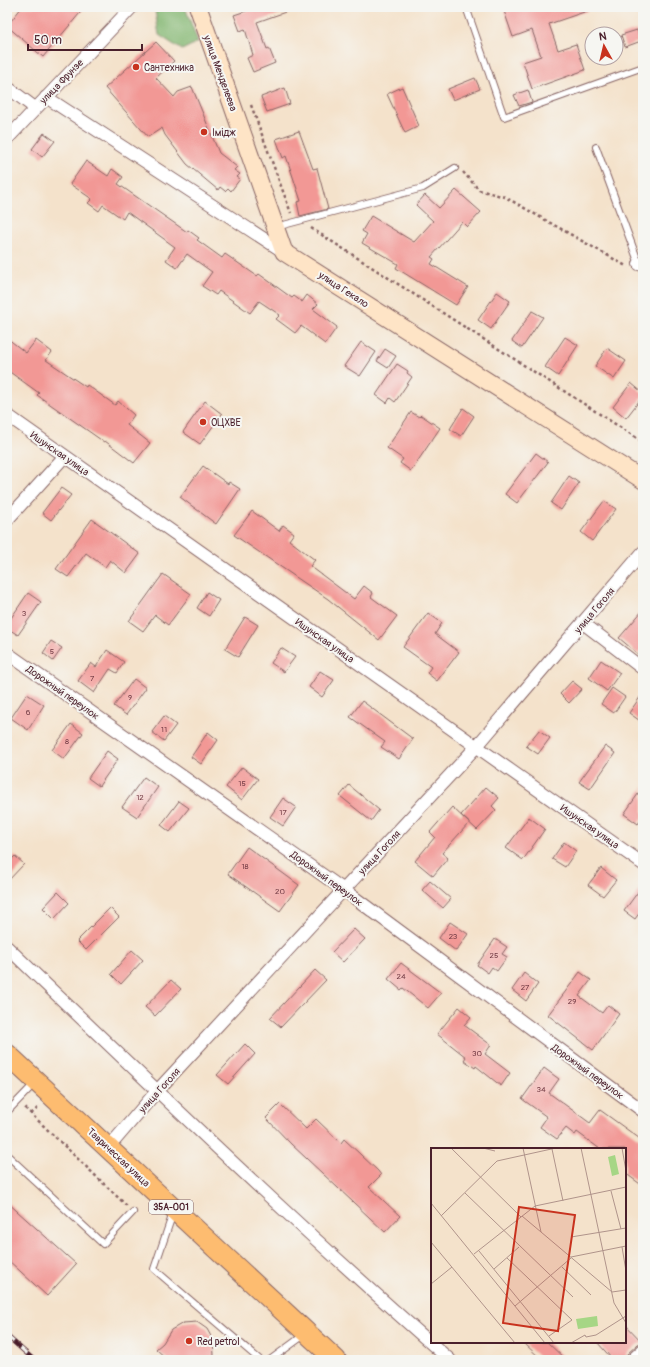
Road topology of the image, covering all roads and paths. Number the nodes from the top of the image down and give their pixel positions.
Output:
1 (132, 7) edge
2 (198, 7) edge
3 (466, 7) edge
4 (643, 68) edge
5 (7, 87) edge
6 (46, 97) junction
7 (250, 103) dead end
8 (35, 108) junction
9 (7, 139) edge
10 (596, 147) dead end
11 (455, 168) joint
12 (299, 220) junction
13 (276, 226) junction
14 (284, 252) junction
15 (641, 263) edge
16 (7, 416) edge
17 (643, 442) edge
18 (64, 457) junction
19 (643, 480) edge
20 (7, 520) edge
21 (643, 552) edge
22 (583, 623) junction
23 (7, 653) edge
24 (643, 669) edge
25 (477, 746) junction
26 (643, 864) edge
27 (344, 890) junction
28 (7, 947) edge
29 (7, 1054) edge
30 (37, 1081) junction
31 (157, 1091) junction
32 (17, 1101) junction
33 (643, 1111) edge
34 (7, 1112) edge
35 (109, 1147) junction
36 (7, 1155) edge
37 (174, 1210) junction
38 (133, 1212) joint
39 (307, 1333) junction
40 (643, 1350) edge
41 (260, 1360) edge
42 (270, 1360) edge
43 (336, 1360) edge
44 (450, 1360) edge
45 (632, 1360) edge

1 - 6 street, улица Фрунзе
2 - 13 main road, улица Менделеева
3 - 4 lane
5 - 8 street
6 - 8 street, улица Фрунзе
6 - 14 street, улица Гекало
7 - 12 path
8 - 9 street, улица Фрунзе
10 - 15 lane
11 - 12 lane
11 - 15 path
12 - 13 lane
12 - 17 path
13 - 14 main road, улица Менделеева
14 - 19 main road, улица Гекало
16 - 18 street, Ишунская улица
18 - 20 street
18 - 25 street, Ишунская улица
21 - 22 street, улица Гоголя
22 - 24 street
22 - 25 street, улица Гоголя
23 - 27 street, Дорожный переулок
25 - 26 street, Ишунская улица
25 - 27 street, улица Гоголя
27 - 31 street, улица Гоголя
27 - 33 street, Дорожный переулок
28 - 31 street
29 - 30 highway, Таврическая улица / 35А-001
30 - 32 lane
30 - 35 highway, Таврическая улица / 35А-001
31 - 35 street, улица Гоголя
31 - 44 street
32 - 34 lane
32 - 38 path
35 - 37 highway, Таврическая улица / 35А-001
36 - 38 lane
37 - 39 highway, Таврическая улица / 35А-001
37 - 41 lane
39 - 42 lane
39 - 43 highway, Таврическая улица / 35А-001
40 - 45 street

